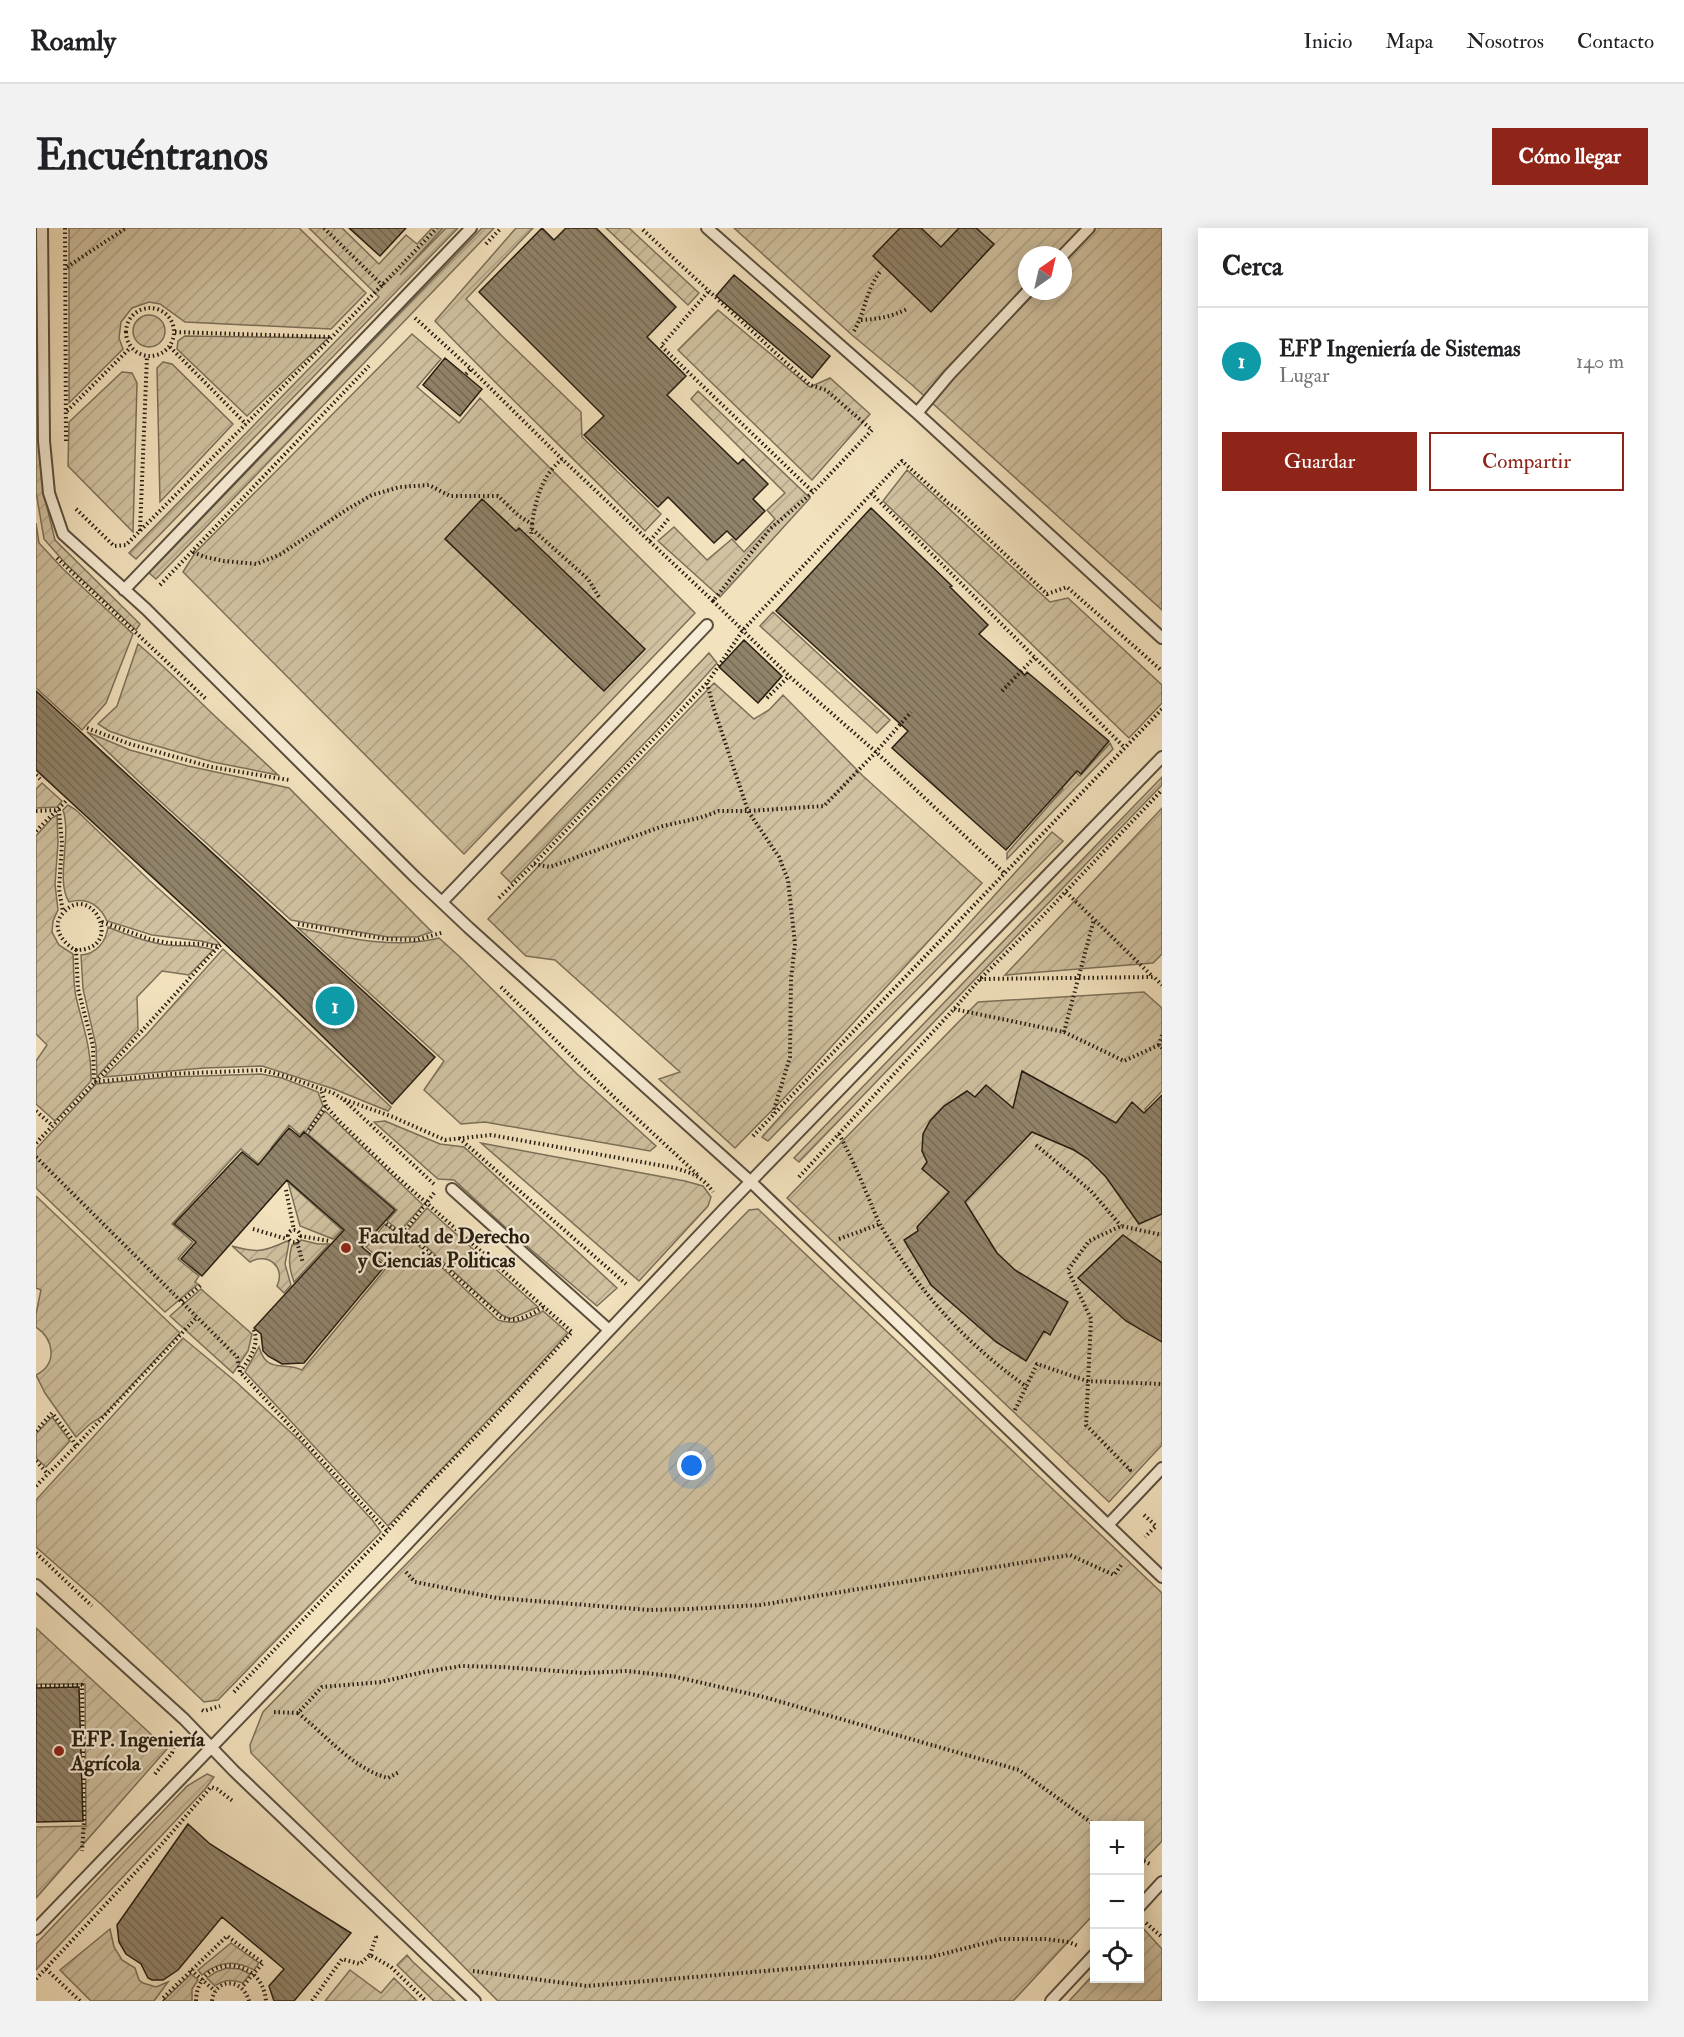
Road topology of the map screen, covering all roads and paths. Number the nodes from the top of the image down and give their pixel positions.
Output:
1 (42, 228) edge
2 (65, 228) edge
3 (126, 228) edge
4 (324, 228) edge
5 (437, 228) edge
6 (471, 228) edge
7 (501, 228) edge
8 (641, 228) edge
9 (707, 228) edge
10 (1089, 228) edge
11 (485, 244) dead end
12 (1072, 246) edge
13 (66, 267) junction
14 (880, 272) dead end
15 (383, 286) junction
16 (708, 292) junction
17 (1020, 300) edge
18 (907, 309) dead end
19 (423, 310) dead end
20 (861, 320) junction
21 (175, 332) junction
22 (332, 337) junction
23 (170, 347) junction
24 (130, 348) junction
25 (842, 349) junction
26 (147, 356) junction
27 (374, 362) dead end
28 (471, 369) junction
29 (466, 374) dead end
30 (66, 411) junction
31 (917, 413) junction
32 (246, 424) junction
33 (66, 450) dead end
34 (562, 459) junction
35 (813, 492) junction
36 (871, 493) junction
37 (72, 500) dead end
38 (670, 517) dead end
39 (532, 527) junction
40 (140, 531) junction
41 (531, 537) dead end
42 (650, 541) junction
43 (192, 552) junction
44 (160, 585) dead end
45 (124, 590) junction
46 (599, 597) dead end
47 (713, 601) junction
48 (707, 625) dead end
49 (743, 630) junction
50 (1162, 638) edge
51 (1035, 657) junction
52 (1162, 671) edge
53 (789, 675) junction
54 (707, 683) junction
55 (1002, 691) dead end
56 (767, 698) dead end
57 (1162, 709) edge
58 (911, 712) dead end
59 (87, 728) dead end
60 (1124, 747) junction
61 (876, 752) junction
62 (1162, 757) edge
63 (36, 775) edge
64 (40, 779) dead end
65 (290, 780) dead end
66 (1162, 790) edge
67 (68, 799) dead end
68 (59, 810) junction
69 (36, 811) edge
70 (748, 811) junction
71 (36, 831) edge
72 (534, 864) junction
73 (1004, 873) junction
74 (1066, 892) junction
75 (499, 898) dead end
76 (442, 902) junction
77 (63, 912) junction
78 (1094, 919) junction
79 (102, 922) junction
80 (298, 924) dead end
81 (444, 932) dead end
82 (75, 950) junction
83 (1154, 977) junction
84 (1078, 978) junction
85 (980, 979) junction
86 (1162, 985) edge
87 (954, 1009) junction
88 (1064, 1032) junction
89 (1162, 1035) edge
90 (1161, 1046) edge
91 (94, 1082) junction
92 (321, 1090) junction
93 (343, 1099) junction
94 (326, 1106) junction
95 (36, 1111) edge
96 (772, 1117) junction
97 (53, 1126) junction
98 (309, 1130) dead end
99 (839, 1134) junction
100 (753, 1136) dead end
101 (459, 1138) junction
102 (36, 1143) edge
103 (1036, 1145) dead end
104 (36, 1157) edge
105 (799, 1177) dead end
106 (751, 1182) junction
107 (707, 1183) dead end
108 (437, 1188) dead end
109 (286, 1190) dead end
110 (452, 1190) dead end
111 (427, 1204) junction
112 (386, 1224) dead end
113 (880, 1224) junction
114 (1121, 1226) junction
115 (253, 1229) dead end
116 (294, 1230) junction
117 (405, 1230) junction
118 (1162, 1234) edge
119 (300, 1236) junction
120 (288, 1239) junction
121 (330, 1241) dead end
122 (297, 1242) junction
123 (819, 1247) junction
124 (303, 1263) dead end
125 (201, 1285) dead end
126 (640, 1296) junction
127 (182, 1301) junction
128 (544, 1307) junction
129 (197, 1317) junction
130 (253, 1328) dead end
131 (609, 1330) junction
132 (240, 1372) junction
133 (1087, 1381) junction
134 (1162, 1384) edge
135 (1027, 1387) junction
136 (1006, 1427) junction
137 (36, 1431) edge
138 (76, 1446) junction
139 (36, 1461) edge
140 (1162, 1468) edge
141 (48, 1474) junction
142 (1122, 1479) dead end
143 (36, 1486) edge
144 (1140, 1511) dead end
145 (1108, 1525) junction
146 (1156, 1526) junction
147 (1162, 1527) edge
148 (387, 1531) junction
149 (1145, 1537) dead end
150 (1133, 1549) junction
151 (36, 1553) edge
152 (393, 1559) junction
153 (1162, 1577) edge
154 (36, 1585) edge
155 (95, 1608) dead end
156 (36, 1686) edge
157 (232, 1694) dead end
158 (226, 1701) dead end
159 (195, 1703) dead end
160 (246, 1710) junction
161 (298, 1713) junction
162 (176, 1737) dead end
163 (212, 1747) junction
164 (399, 1772) dead end
165 (149, 1781) dead end
166 (239, 1806) dead end
167 (1090, 1822) edge
168 (87, 1852) dead end
169 (1162, 1882) edge
170 (1144, 1902) edge
171 (1144, 1920) edge
172 (36, 1929) edge
173 (368, 1929) dead end
174 (1162, 1937) edge
175 (1090, 1952) edge
176 (370, 1955) junction
177 (46, 1969) junction
178 (191, 1970) junction
179 (254, 1974) junction
180 (450, 1976) junction
181 (36, 1979) edge
182 (202, 1979) junction
183 (242, 1987) junction
184 (216, 1991) junction
185 (162, 2000) edge
186 (80, 2001) edge
187 (196, 2001) edge
188 (212, 2001) edge
189 (249, 2001) edge
190 (266, 2001) edge
191 (312, 2001) edge
192 (426, 2001) edge
193 (475, 2001) edge
194 (1051, 2001) edge

1 - 45 lane
2 - 13 path
3 - 13 path
4 - 15 path
5 - 15 path
6 - 45 lane
7 - 11 path
8 - 16 path
9 - 25 lane
10 - 12 lane
13 - 30 path
14 - 20 path
15 - 22 path
16 - 35 path
16 - 35 path
17 - 31 lane
18 - 20 path
19 - 28 path
20 - 25 path
21 - 22 path
21 - 23 path
21 - 24 path
22 - 32 path
23 - 26 path
23 - 32 path
24 - 26 path
24 - 30 path
25 - 31 lane
26 - 40 path
27 - 43 path
28 - 29 path
28 - 34 path
30 - 33 path
31 - 50 lane
32 - 40 path
34 - 39 path
34 - 42 path
35 - 47 path
36 - 49 path
36 - 51 path
36 - 52 path
37 - 40 path
38 - 42 path
39 - 41 path
39 - 43 path
39 - 46 path
42 - 47 path
43 - 44 path
45 - 76 lane
47 - 49 path
48 - 76 lane
49 - 53 path
49 - 54 path
51 - 55 path
51 - 60 path
53 - 56 path
53 - 61 path
54 - 70 path
54 - 72 path
57 - 60 path
58 - 61 path
59 - 65 path
60 - 73 path
61 - 70 path
61 - 73 path
62 - 106 lane
63 - 64 path
66 - 74 path
67 - 68 path
68 - 69 path
68 - 71 path
68 - 77 path
70 - 72 path
70 - 96 path
72 - 75 path
73 - 96 path
74 - 78 path
74 - 85 path
76 - 106 lane
77 - 79 path
77 - 82 path
78 - 83 path
78 - 84 path
79 - 82 path
79 - 91 path
80 - 81 path
82 - 91 path
83 - 84 path
83 - 86 path
84 - 85 path
84 - 88 path
85 - 87 path
87 - 88 path
87 - 99 path
88 - 90 path
89 - 90 path
91 - 92 path
91 - 97 path
92 - 93 path
92 - 94 path
93 - 101 path
93 - 108 path
94 - 98 path
94 - 111 path
95 - 97 path
96 - 100 path
97 - 102 path
99 - 105 path
99 - 113 path
101 - 107 path
101 - 126 path
103 - 114 path
104 - 127 path
106 - 123 lane
106 - 126 lane
109 - 116 path
110 - 131 lane
111 - 117 path
111 - 128 path
112 - 117 path
113 - 123 path
113 - 135 path
114 - 118 path
114 - 133 path
115 - 120 path
116 - 119 path
116 - 120 path
117 - 128 path
119 - 121 path
119 - 122 path
120 - 122 path
122 - 124 path
123 - 136 lane
125 - 127 path
126 - 131 lane
127 - 129 path
128 - 148 path
129 - 132 path
129 - 138 path
130 - 132 path
131 - 152 lane
132 - 148 path
133 - 134 path
133 - 135 path
133 - 142 path
135 - 136 path
136 - 145 lane
137 - 138 path
138 - 141 path
139 - 141 path
140 - 145 lane
141 - 143 path
144 - 146 path
145 - 150 lane
146 - 147 path
146 - 149 path
148 - 157 path
150 - 152 path
150 - 153 lane
151 - 155 path
152 - 160 lane
154 - 163 lane
156 - 168 path
158 - 159 path
160 - 161 path
160 - 163 lane
161 - 164 path
161 - 167 path
162 - 165 path
163 - 172 lane
163 - 180 lane
166 - 177 path
169 - 170 lane
171 - 174 path
173 - 176 path
175 - 180 path
175 - 194 lane
176 - 191 path
176 - 192 path
177 - 181 path
177 - 186 path
178 - 179 path
178 - 182 path
178 - 185 path
179 - 182 path
179 - 183 path
179 - 190 path
180 - 193 lane
182 - 184 path
182 - 187 path
183 - 184 path
183 - 189 path
184 - 188 path

